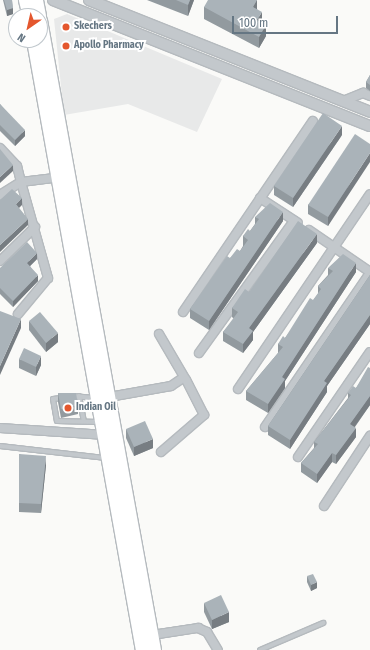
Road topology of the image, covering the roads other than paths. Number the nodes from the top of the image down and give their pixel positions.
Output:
1 (53, 0) edge
2 (89, 0) edge
3 (35, 48) edge
4 (45, 48) edge
5 (368, 94) edge
6 (344, 101) junction
7 (370, 112) edge
8 (313, 121) dead end
9 (370, 126) edge
10 (0, 148) edge
11 (59, 178) junction
12 (21, 182) junction
13 (370, 194) edge
14 (0, 195) edge
15 (260, 198) junction
16 (294, 220) junction
17 (35, 227) junction
18 (333, 246) junction
19 (0, 261) edge
20 (370, 272) edge
21 (183, 312) dead end
22 (18, 314) dead end
23 (159, 334) dead end
24 (370, 352) edge
25 (200, 353) dead end
26 (183, 379) junction
27 (238, 389) dead end
28 (79, 396) junction
29 (104, 398) junction
30 (84, 421) junction
31 (103, 422) junction
32 (264, 427) dead end
33 (0, 428) edge
34 (106, 435) junction
35 (370, 436) edge
36 (0, 446) edge
37 (161, 452) dead end
38 (298, 457) dead end
39 (110, 459) junction
40 (324, 506) dead end
41 (323, 623) dead end
42 (152, 635) junction
43 (142, 650) edge
44 (154, 650) edge
45 (218, 650) edge
46 (260, 650) edge

1 - 9 street
2 - 6 street
3 - 11 main road
4 - 29 main road
5 - 6 street
6 - 7 street
8 - 15 street
10 - 12 street
11 - 12 street
11 - 29 main road
12 - 14 street
12 - 17 street
13 - 18 street
15 - 16 street
15 - 21 street
16 - 18 street
16 - 25 street
17 - 19 street
17 - 22 street
18 - 20 street
18 - 27 street
20 - 32 street
23 - 26 street
24 - 38 street
26 - 29 street
26 - 37 street
28 - 29 lane
28 - 30 lane
28 - 30 lane
29 - 31 main road
29 - 42 main road
30 - 31 lane
31 - 34 main road
33 - 34 street
34 - 39 main road
35 - 40 street
36 - 39 lane
39 - 43 main road
41 - 46 lane
42 - 44 main road
42 - 45 street

